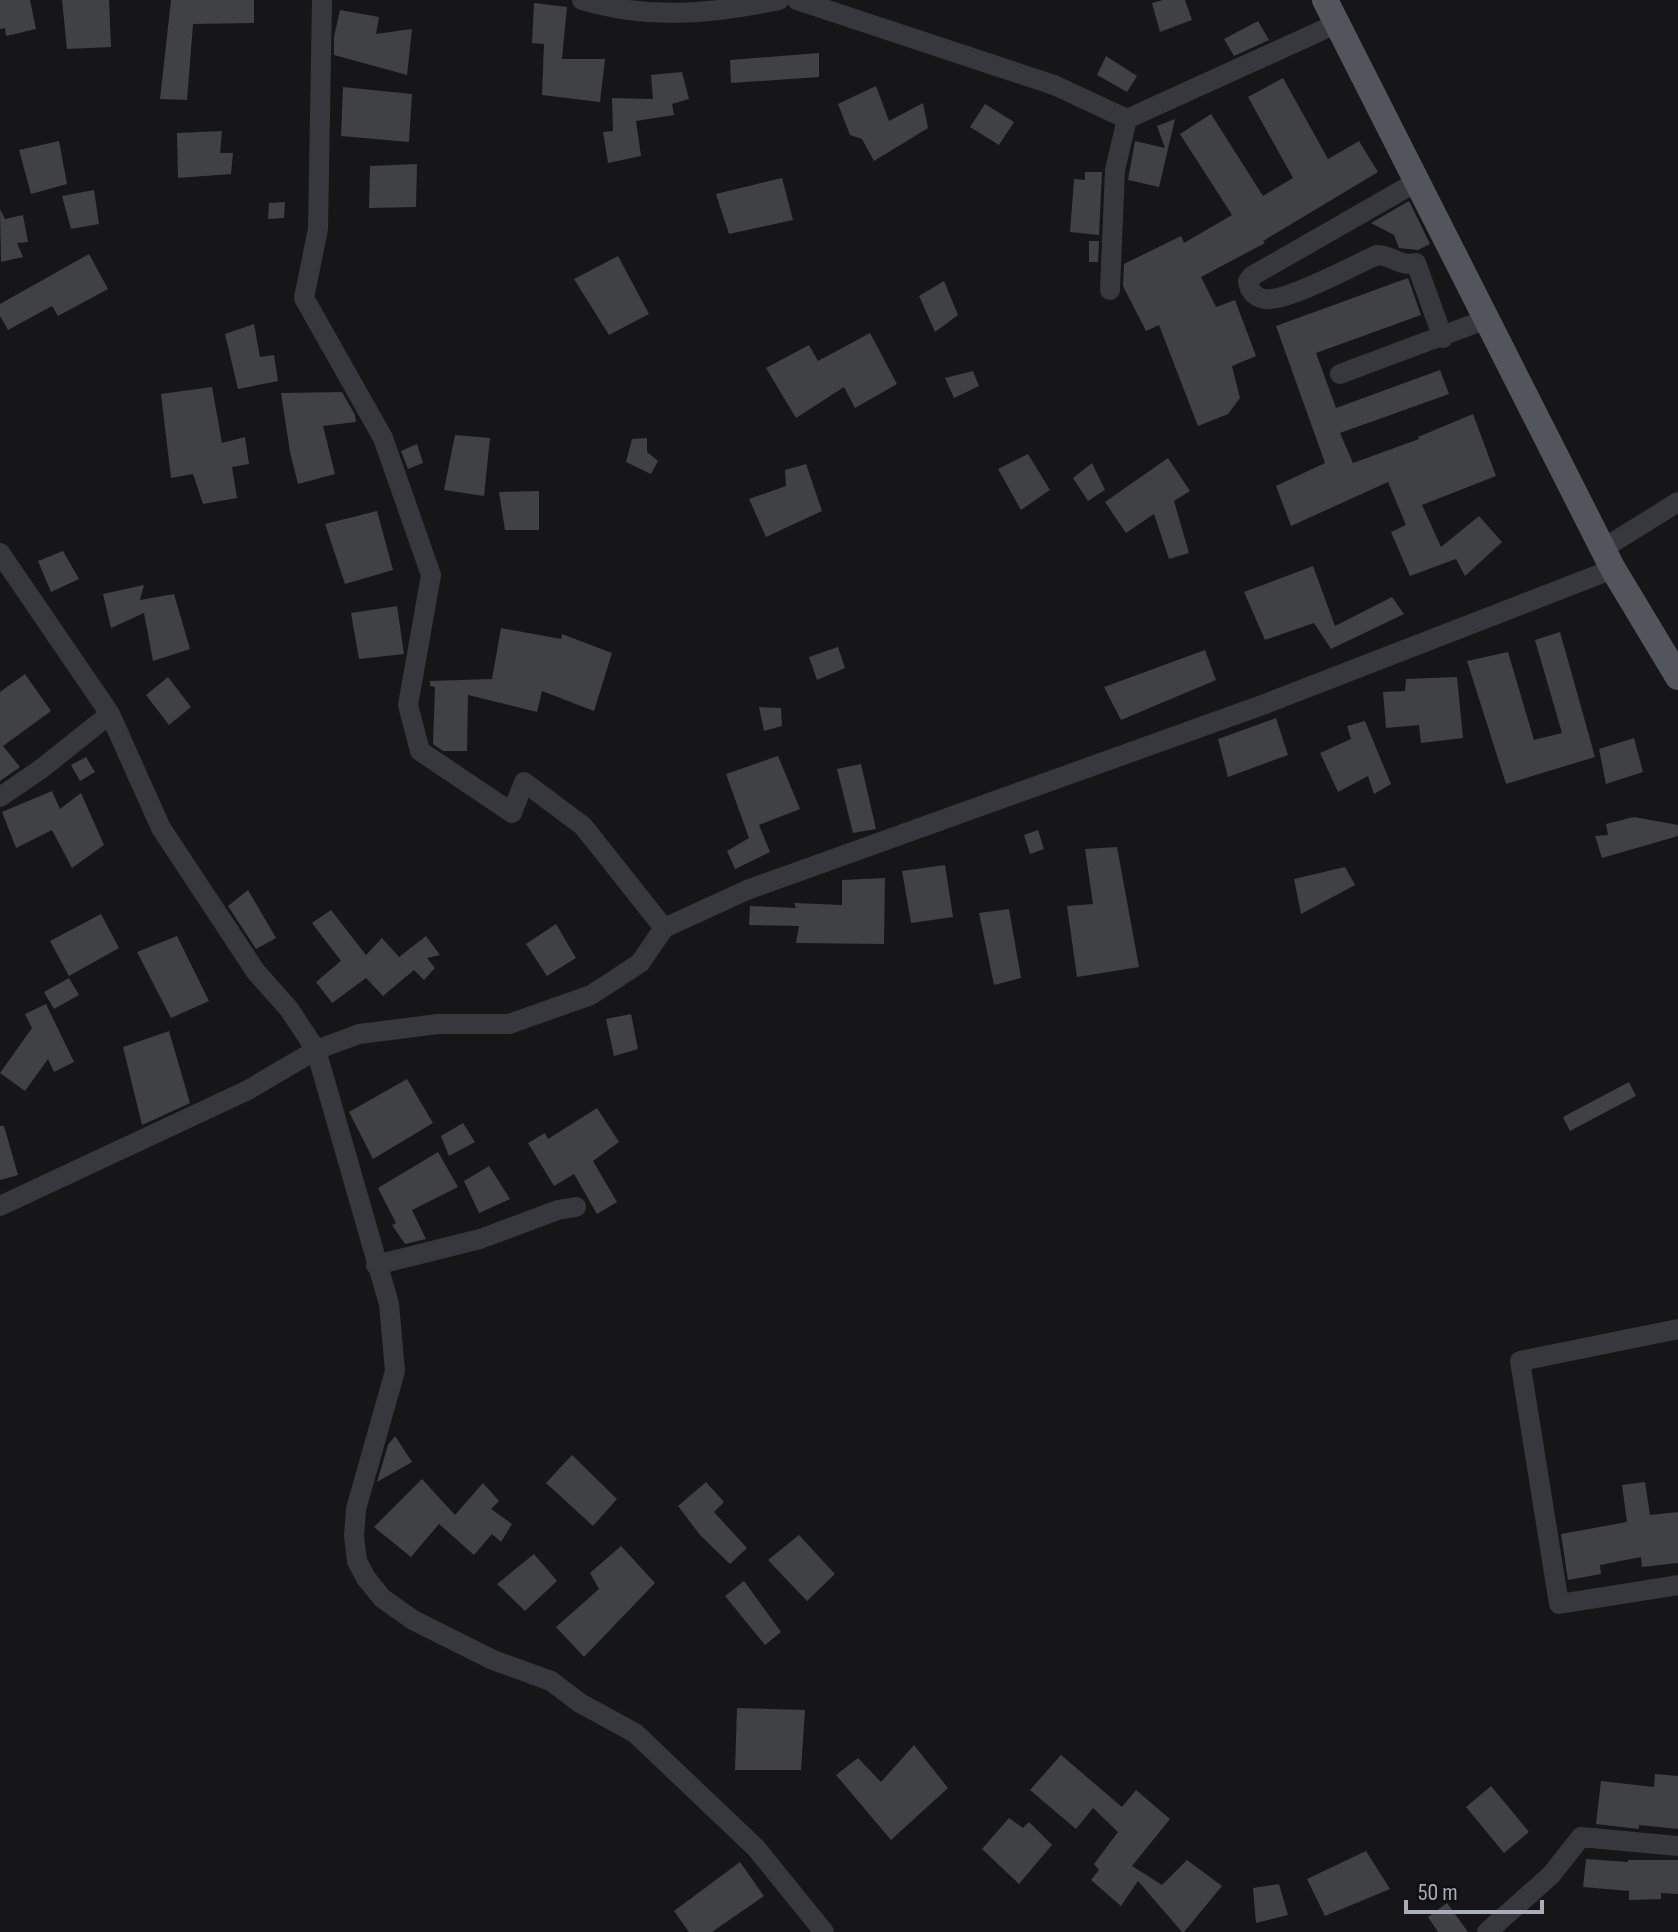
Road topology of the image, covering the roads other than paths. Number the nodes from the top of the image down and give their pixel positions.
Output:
1 (322, 0) edge
2 (582, 0) edge
3 (779, 0) edge
4 (797, 0) edge
5 (1325, 0) edge
6 (1338, 23) junction
7 (1127, 119) junction
8 (1418, 181) junction
9 (1110, 290) dead end
10 (1487, 319) junction
11 (1443, 338) junction
12 (1340, 374) dead end
13 (1678, 502) edge
14 (0, 553) edge
15 (1609, 558) junction
16 (1678, 677) edge
17 (110, 714) junction
18 (0, 797) edge
19 (664, 928) junction
20 (316, 1050) junction
21 (0, 1206) edge
22 (576, 1207) dead end
23 (376, 1265) junction
24 (1678, 1329) edge
25 (1678, 1585) edge
26 (1678, 1846) edge
27 (824, 1932) edge
28 (1487, 1932) edge

1 - 19 street
2 - 3 street
4 - 7 street
5 - 6 main road
6 - 7 street
6 - 8 main road
7 - 9 street
8 - 10 main road
8 - 11 street
10 - 11 street
10 - 15 main road
11 - 12 street
13 - 15 street
14 - 17 street
15 - 16 main road
15 - 19 street
17 - 18 street
17 - 20 street
19 - 20 street
20 - 21 street
20 - 23 street
22 - 23 street
23 - 27 street
24 - 25 street
26 - 28 street

